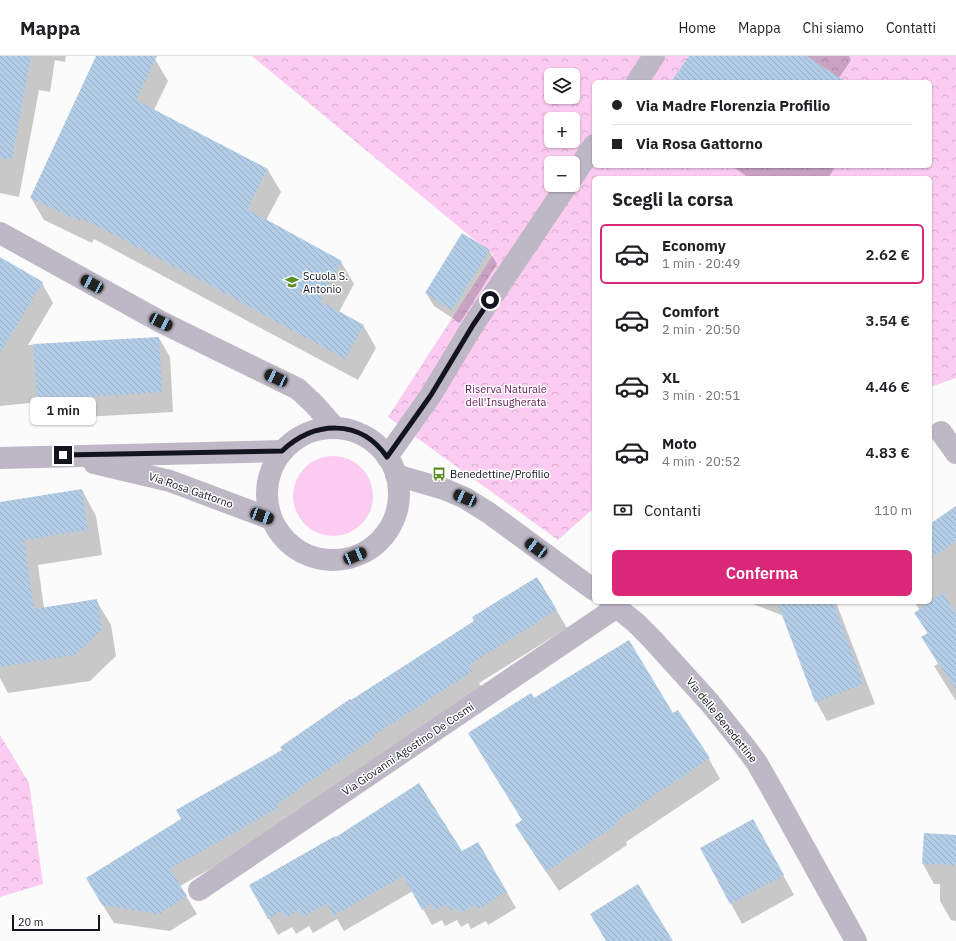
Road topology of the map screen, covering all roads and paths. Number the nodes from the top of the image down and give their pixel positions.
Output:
1 (654, 56) edge
2 (638, 80) edge
3 (592, 149) edge
4 (580, 167) edge
5 (562, 192) edge
6 (0, 233) edge
7 (336, 428) junction
8 (941, 432) dead end
9 (282, 451) junction
10 (956, 453) edge
11 (63, 455) junction
12 (0, 458) edge
13 (391, 466) junction
14 (271, 519) junction
15 (592, 589) edge
16 (614, 605) edge
17 (199, 890) dead end
18 (856, 941) edge

1 - 2 street
3 - 4 street
5 - 13 street
6 - 7 street
7 - 9 street
7 - 13 street
8 - 10 street
9 - 11 street, Via Rosa Gattorno
9 - 14 street
11 - 12 street, Via Rosa Gattorno
11 - 14 street, Via Rosa Gattorno
13 - 14 street
13 - 15 street
16 - 17 street, Via Giovanni Agostino De Cosmi
16 - 18 street, Via delle Benedettine

